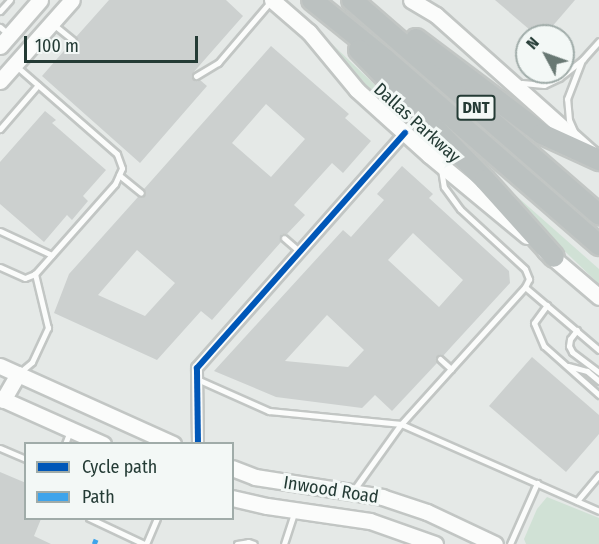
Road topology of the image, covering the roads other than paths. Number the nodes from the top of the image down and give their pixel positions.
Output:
1 (10, 0) edge
2 (40, 0) edge
3 (72, 0) edge
4 (272, 0) edge
5 (352, 0) edge
6 (360, 0) edge
7 (411, 0) edge
8 (319, 6) edge
9 (0, 11) edge
10 (52, 23) junction
11 (3, 36) edge
12 (73, 40) dead end
13 (599, 41) edge
14 (583, 59) junction
15 (15, 65) junction
16 (502, 74) junction
17 (196, 76) dead end
18 (0, 81) edge
19 (38, 85) junction
20 (0, 129) edge
21 (405, 134) junction
22 (578, 141) junction
23 (599, 160) edge
24 (440, 164) junction
25 (119, 175) junction
26 (141, 193) dead end
27 (599, 215) edge
28 (0, 231) edge
29 (284, 238) dead end
30 (599, 245) edge
31 (300, 252) junction
32 (52, 255) junction
33 (554, 257) junction
34 (0, 267) edge
35 (35, 274) junction
36 (525, 287) junction
37 (599, 297) edge
38 (547, 305) junction
39 (577, 330) junction
40 (599, 350) edge
41 (440, 359) dead end
42 (0, 366) edge
43 (566, 366) junction
44 (451, 369) junction
45 (599, 372) edge
46 (18, 374) junction
47 (196, 378) junction
48 (599, 381) edge
49 (599, 395) edge
50 (1, 401) edge
51 (401, 424) junction
52 (68, 437) edge
53 (97, 442) edge
54 (169, 442) edge
55 (198, 442) edge
56 (0, 448) edge
57 (24, 458) edge
58 (234, 469) edge
59 (599, 475) edge
60 (537, 483) junction
61 (353, 491) junction
62 (234, 498) edge
63 (577, 501) junction
64 (296, 510) junction
65 (599, 511) edge
66 (91, 520) edge
67 (157, 520) edge
68 (145, 544) edge
69 (237, 544) edge
70 (254, 544) edge
71 (284, 544) edge
72 (435, 544) edge
73 (495, 544) edge
74 (510, 544) edge

1 - 9 lane
2 - 11 main road
3 - 10 main road
4 - 17 lane
4 - 21 main road, Dallas Parkway
5 - 27 highway, DNT
6 - 23 highway
7 - 16 main road
8 - 30 highway, DNT
8 - 33 highway
10 - 12 lane
10 - 15 main road
13 - 14 lane
14 - 16 lane
14 - 22 lane
15 - 18 main road
15 - 19 lane
16 - 22 main road
19 - 20 lane
19 - 25 lane
21 - 24 main road, Dallas Parkway
21 - 31 street
22 - 23 main road
24 - 33 main road, Dallas Parkway
24 - 36 lane
25 - 26 lane
25 - 32 lane
28 - 32 lane
29 - 31 lane
31 - 47 street
32 - 35 lane
33 - 37 main road, Dallas Parkway
34 - 35 lane
35 - 46 lane
36 - 38 lane
36 - 44 lane
38 - 39 lane
38 - 43 lane
39 - 40 lane
39 - 45 lane
41 - 44 lane
42 - 46 main road
43 - 48 lane
43 - 49 lane
44 - 51 lane
46 - 50 main road
46 - 54 main road
47 - 51 lane
47 - 55 street
50 - 52 main road
51 - 60 lane
51 - 61 lane
52 - 53 main road
56 - 57 lane
58 - 61 main road, Inwood Road
59 - 63 lane
60 - 63 lane
60 - 74 lane
61 - 73 main road, Inwood Road
62 - 64 main road, Inwood Road
63 - 65 lane
64 - 71 lane
64 - 72 main road, Inwood Road
66 - 68 lane
67 - 68 lane
69 - 70 lane

